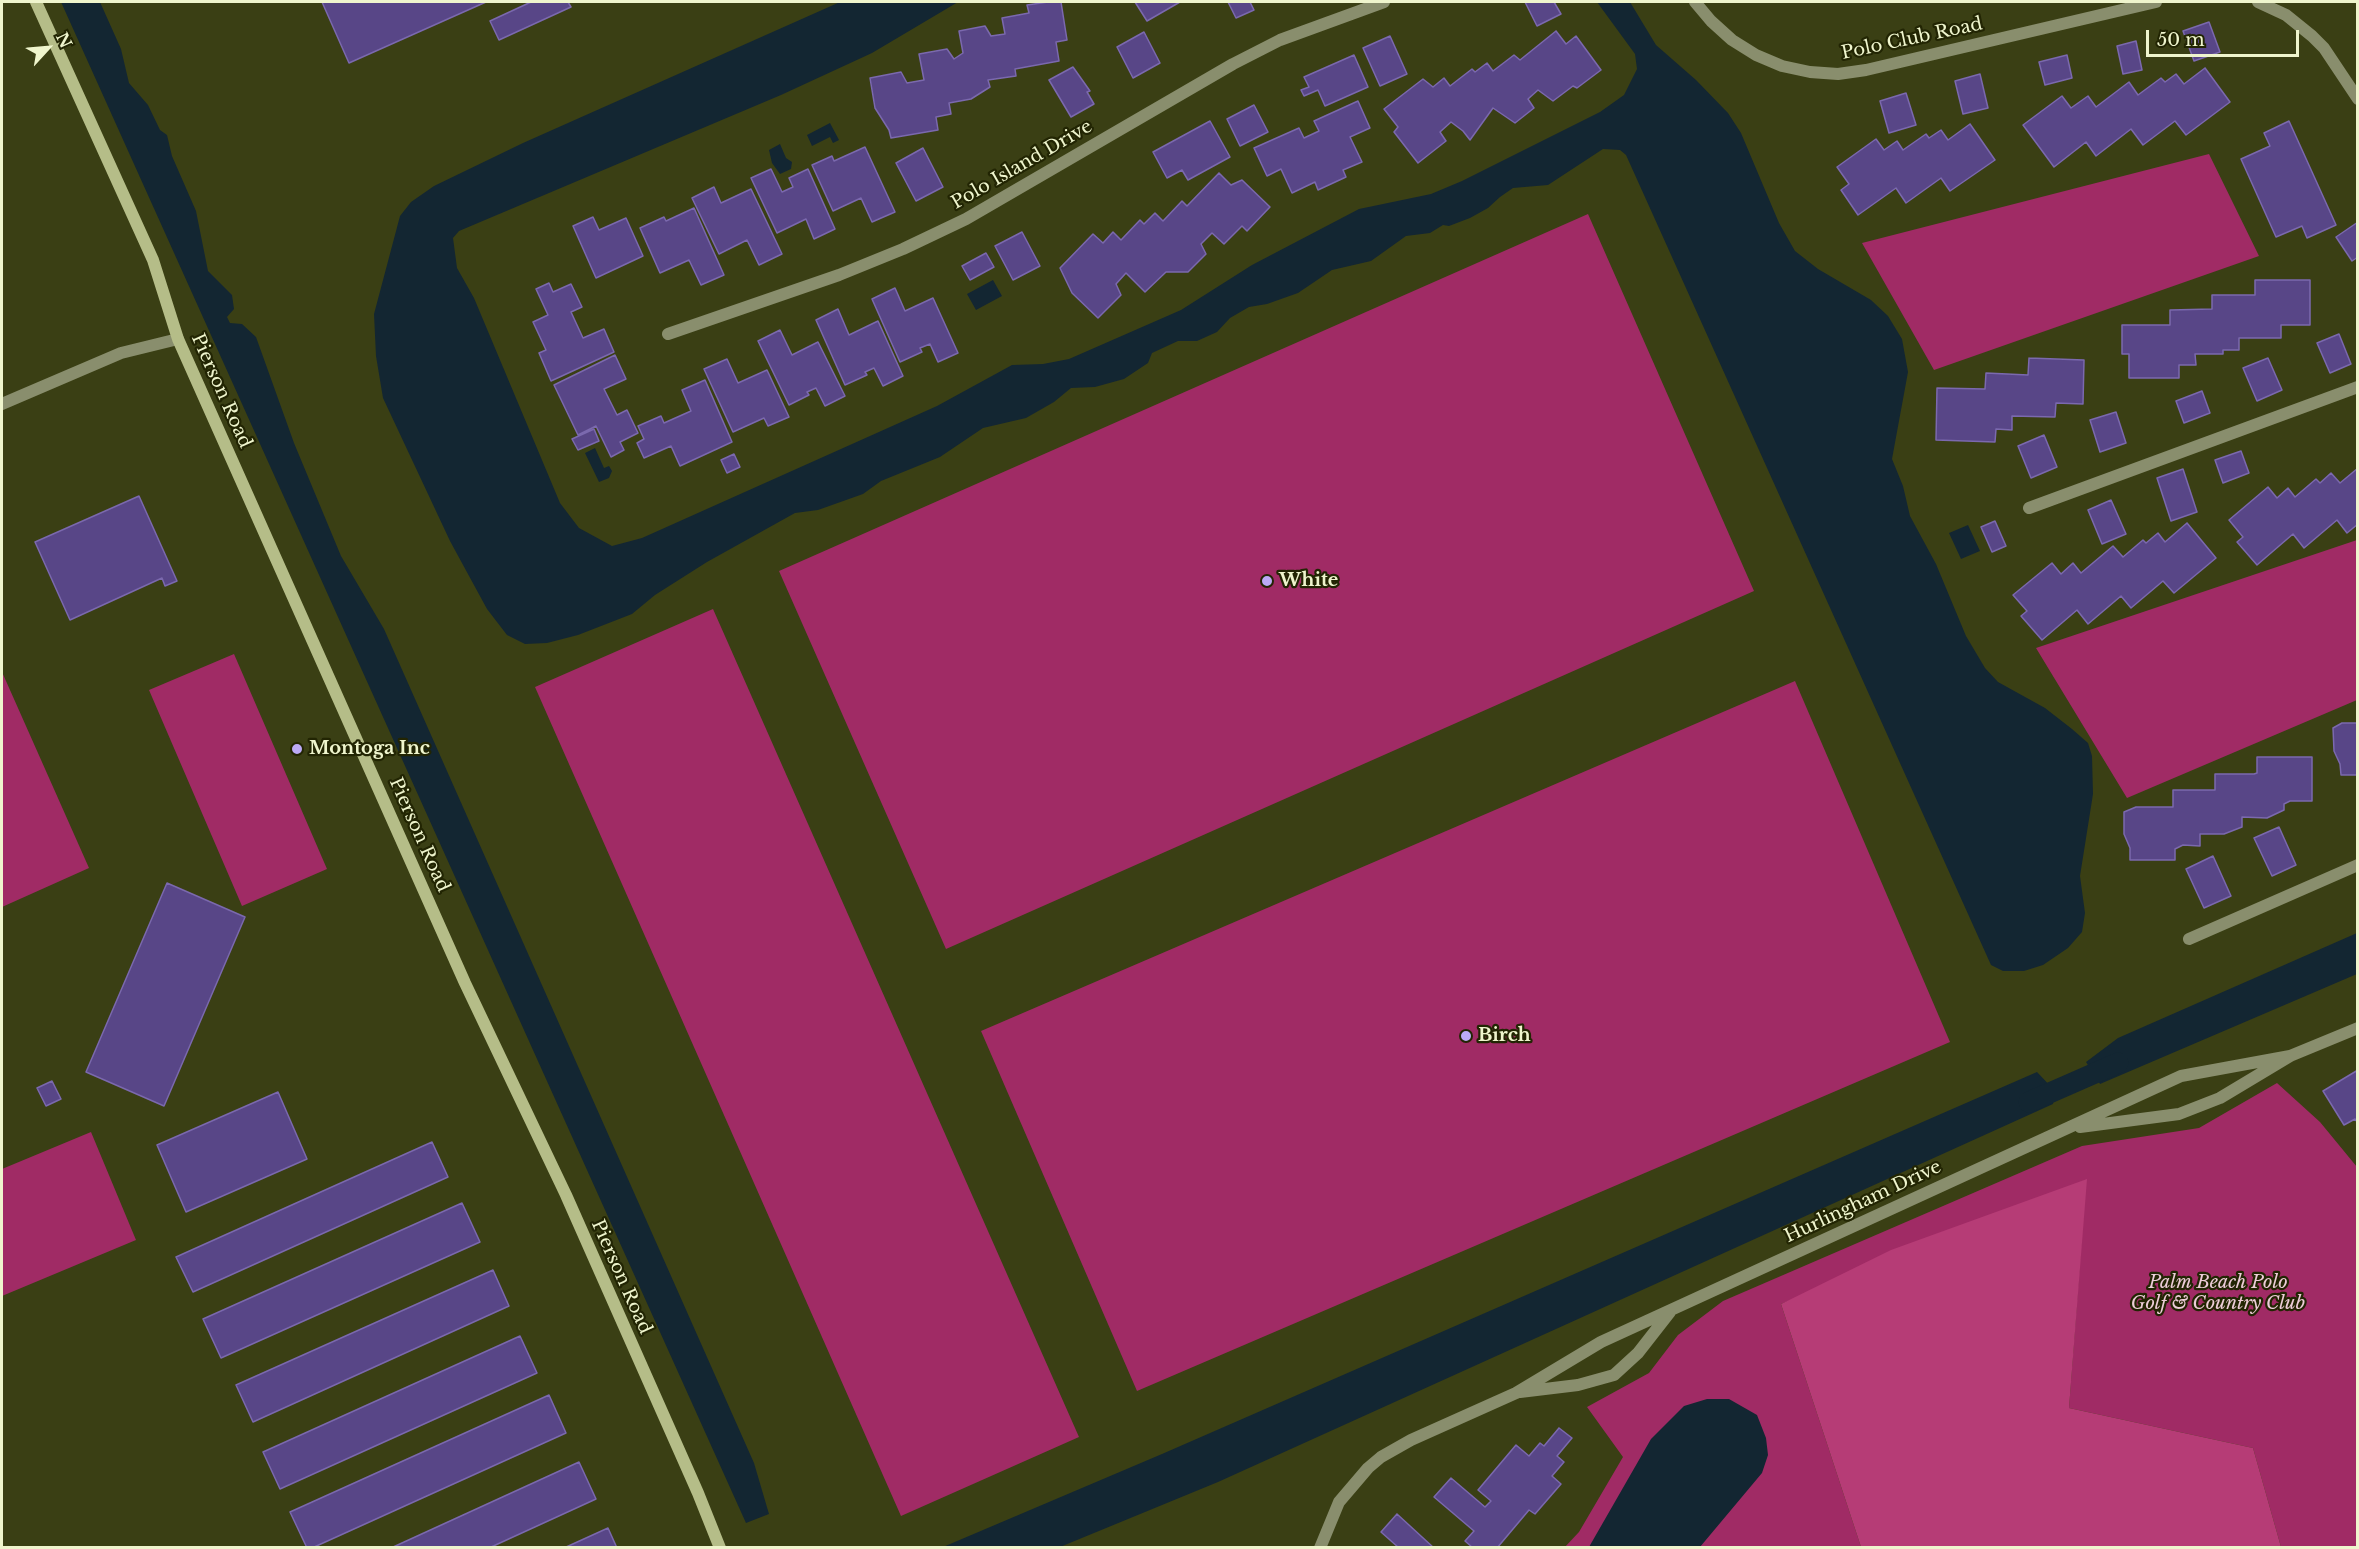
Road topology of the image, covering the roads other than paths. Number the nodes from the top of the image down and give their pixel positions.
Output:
1 (36, 2) edge
2 (1384, 2) edge
3 (1695, 2) edge
4 (2156, 2) edge
5 (2258, 2) edge
6 (2358, 99) edge
7 (668, 334) dead end
8 (177, 339) junction
9 (2358, 387) edge
10 (2, 404) edge
11 (2029, 508) dead end
12 (2358, 866) edge
13 (2189, 939) dead end
14 (2358, 1028) edge
15 (2290, 1056) junction
16 (2067, 1128) junction
17 (1673, 1309) junction
18 (1516, 1393) junction
19 (720, 1548) edge
20 (1320, 1548) edge

1 - 8 street, Pierson Road
2 - 7 street, Polo Island Drive
3 - 4 street, Polo Club Road
5 - 6 street
8 - 10 street
8 - 19 street, Pierson Road
9 - 11 street
12 - 13 street
14 - 15 street, Hurlingham Drive
15 - 16 street, Hurlingham Drive
15 - 16 street, Hurlingham Drive
16 - 17 street, Hurlingham Drive
17 - 18 street, Hurlingham Drive
17 - 18 street, Hurlingham Drive
18 - 20 street, Hurlingham Drive

